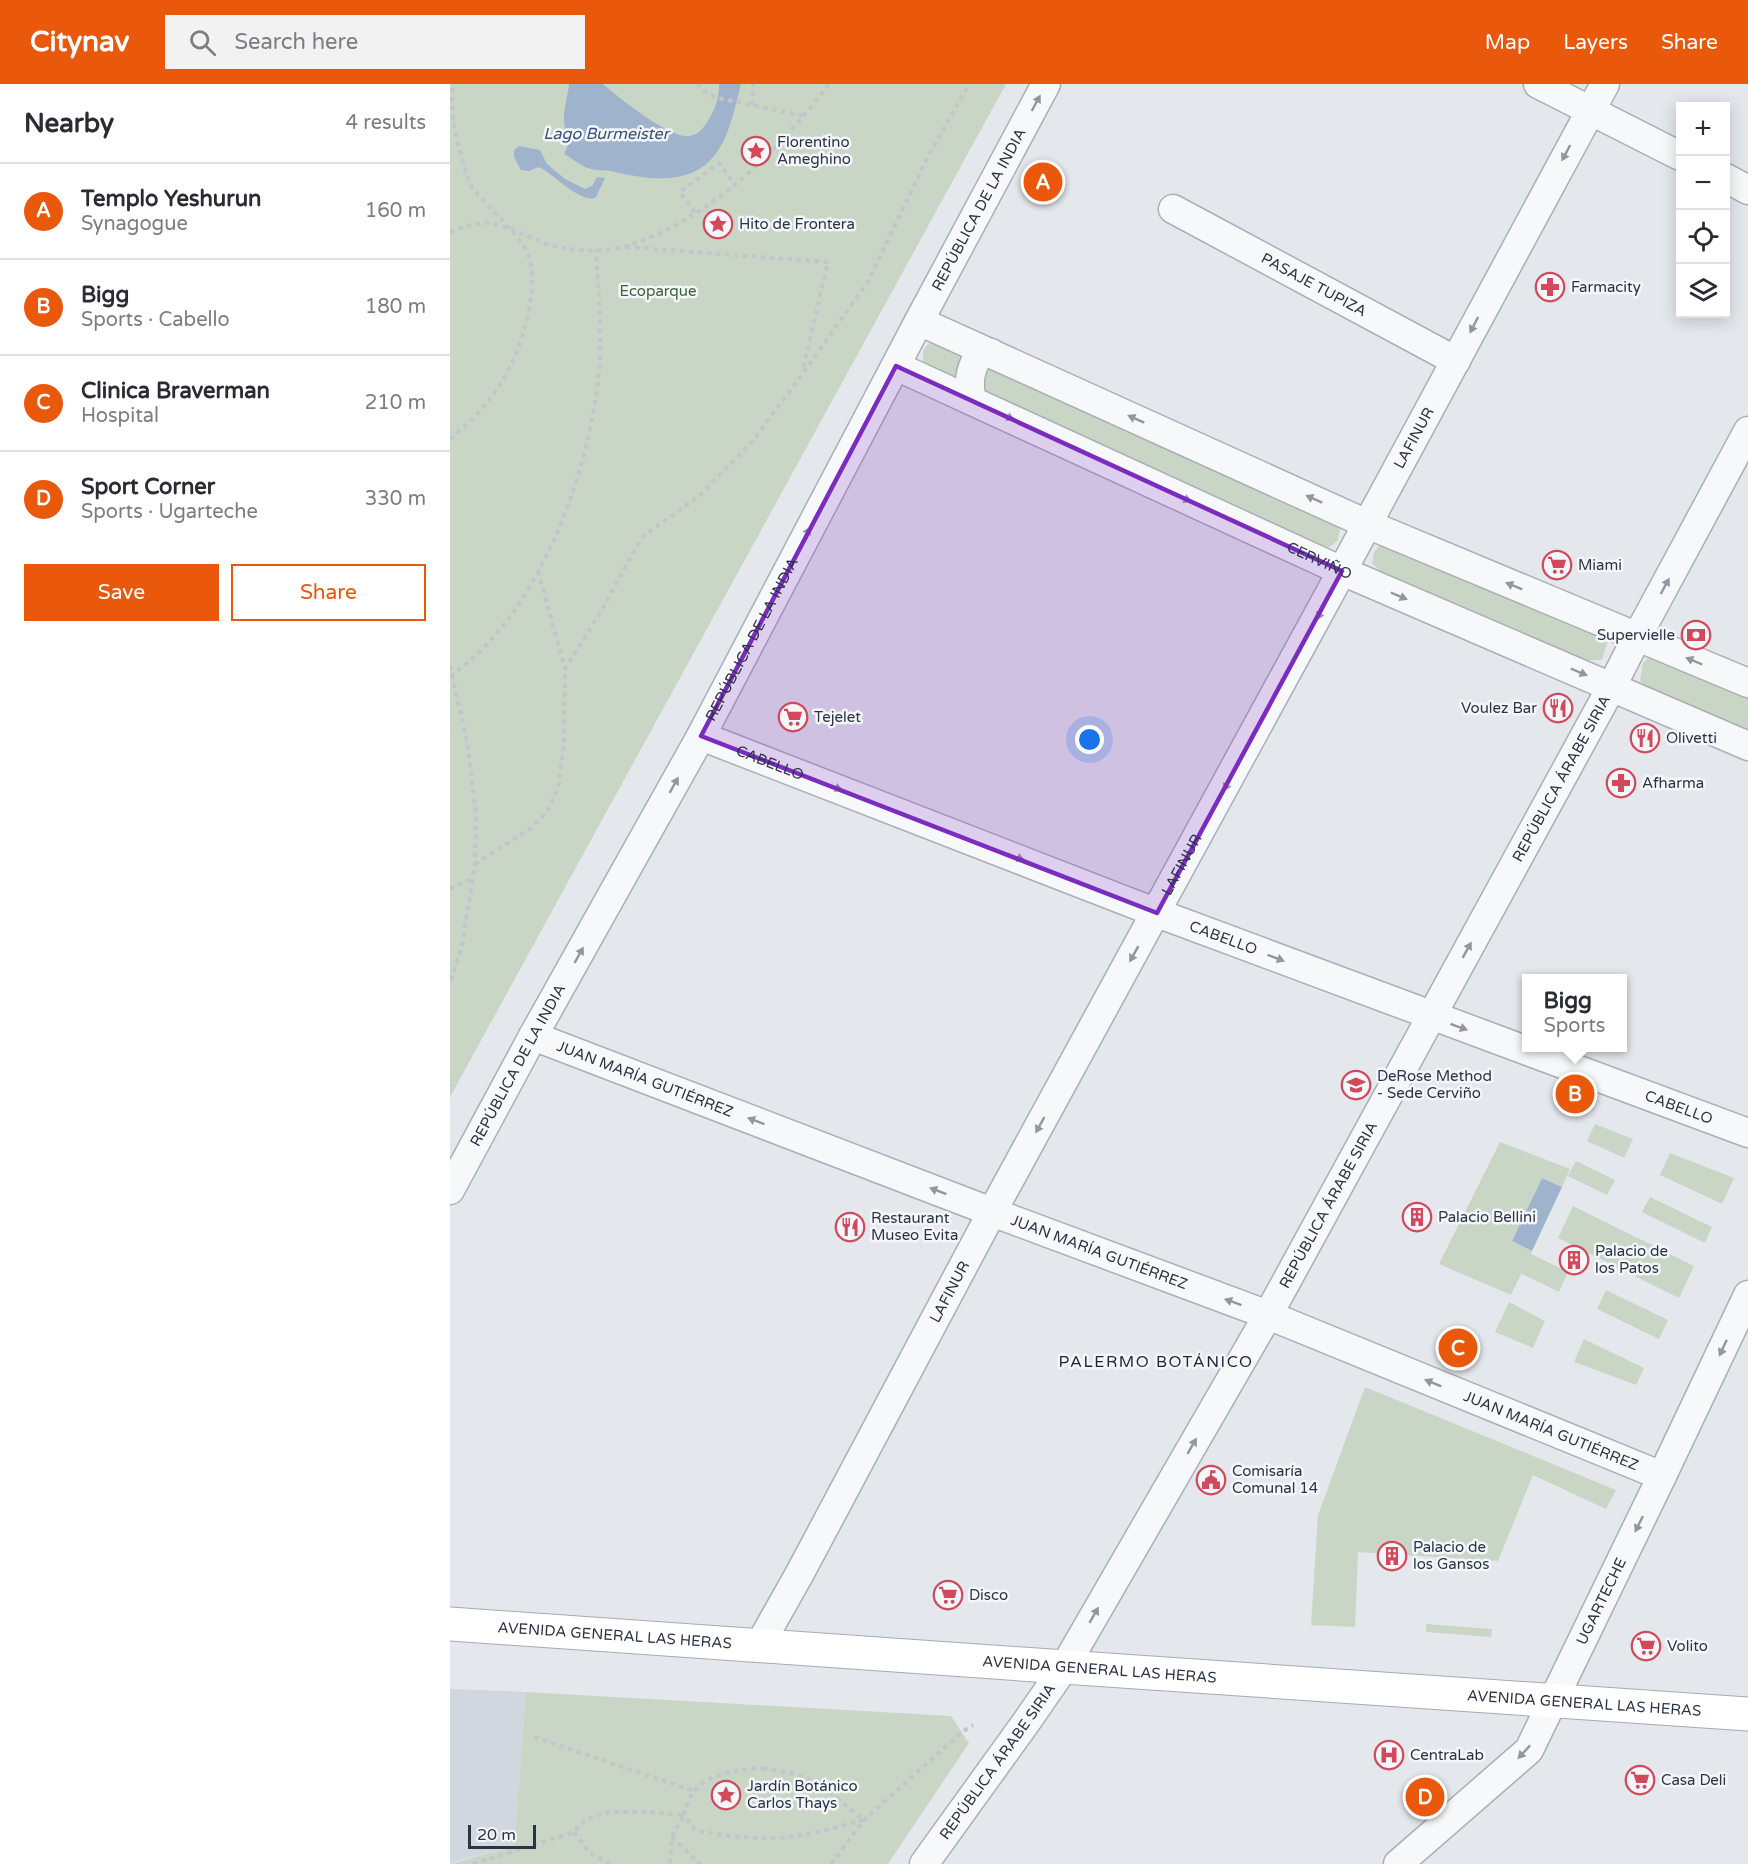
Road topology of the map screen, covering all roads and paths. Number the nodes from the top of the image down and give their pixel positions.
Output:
1 (453, 84) edge
2 (698, 84) edge
3 (753, 84) edge
4 (829, 84) edge
5 (969, 84) edge
6 (1046, 84) edge
7 (1538, 84) edge
8 (1605, 84) edge
9 (753, 105) junction
10 (1589, 110) junction
11 (805, 116) junction
12 (1676, 154) edge
13 (1730, 181) edge
14 (735, 185) junction
15 (1748, 190) edge
16 (1173, 210) dead end
17 (695, 212) junction
18 (509, 229) junction
19 (451, 230) edge
20 (625, 247) junction
21 (596, 250) junction
22 (919, 321) junction
23 (991, 353) junction
24 (1456, 361) junction
25 (896, 366) junction
26 (801, 376) junction
27 (971, 400) junction
28 (1748, 431) edge
29 (450, 439) edge
30 (1367, 524) junction
31 (538, 571) junction
32 (1342, 572) junction
33 (1637, 637) junction
34 (450, 666) edge
35 (565, 669) junction
36 (451, 676) edge
37 (1748, 683) edge
38 (1612, 686) junction
39 (701, 736) junction
40 (1748, 746) edge
41 (475, 864) junction
42 (472, 879) junction
43 (450, 889) edge
44 (1157, 913) junction
45 (450, 983) edge
46 (1431, 1016) junction
47 (533, 1036) junction
48 (1522, 1050) edge
49 (1529, 1052) edge
50 (1748, 1133) edge
51 (450, 1190) edge
52 (993, 1212) junction
53 (1748, 1295) edge
54 (1268, 1315) junction
55 (1662, 1476) junction
56 (450, 1623) edge
57 (760, 1644) junction
58 (1065, 1666) junction
59 (1553, 1702) junction
60 (1748, 1714) edge
61 (974, 1725) dead end
62 (534, 1737) dead end
63 (694, 1791) junction
64 (684, 1815) junction
65 (864, 1820) junction
66 (574, 1832) junction
67 (672, 1836) junction
68 (473, 1864) edge
69 (609, 1864) edge
70 (670, 1864) edge
71 (700, 1864) edge
72 (831, 1864) edge
73 (924, 1864) edge
74 (1398, 1864) edge

1 - 18 path
2 - 9 path
3 - 9 path
4 - 11 path
5 - 26 path
22 -> 6 street, REPÚBLICA DE LA INDIA
7 - 10 street
8 - 10 street, LAFINUR
9 - 11 path
10 - 12 street
10 -> 24 street, LAFINUR
11 - 14 path
13 - 15 street
14 - 17 path
14 - 17 path
16 - 24 street, PASAJE TUPIZA
17 - 20 path
18 - 19 path
18 - 21 path
18 - 29 path
20 - 21 path
20 - 26 path
21 - 31 path
22 - 23 street
22 - 25 street, REPÚBLICA DE LA INDIA
23 - 27 street
30 -> 23 street
24 - 30 street, LAFINUR
25 - 27 street, CERVIÑO
39 -> 25 street, REPÚBLICA DE LA INDIA
26 - 35 path
27 -> 32 street, CERVIÑO
33 -> 28 street, REPÚBLICA ÁRABE SIRIA
30 - 32 street, LAFINUR
33 -> 30 street
31 - 35 path
31 - 36 path
32 -> 38 street, CERVIÑO
32 -> 44 street, LAFINUR
37 -> 33 street
33 - 38 street, REPÚBLICA ÁRABE SIRIA
34 - 36 path
35 - 41 path
36 - 41 path
38 - 40 street, CERVIÑO
46 -> 38 street, REPÚBLICA ÁRABE SIRIA
39 -> 44 street, CABELLO
47 -> 39 street, REPÚBLICA DE LA INDIA
41 - 42 path
42 - 43 path
42 - 45 path
44 -> 46 street, CABELLO
44 -> 52 street, LAFINUR
46 -> 48 street, CABELLO
46 - 54 street, REPÚBLICA ÁRABE SIRIA
47 - 51 street, REPÚBLICA DE LA INDIA
52 -> 47 street, JUAN MARÍA GUTIÉRREZ
49 -> 50 street, CABELLO
54 -> 52 street, JUAN MARÍA GUTIÉRREZ
52 - 57 street, LAFINUR
53 -> 55 street, UGARTECHE
55 -> 54 street, JUAN MARÍA GUTIÉRREZ
58 -> 54 street, REPÚBLICA ÁRABE SIRIA
55 -> 59 street, UGARTECHE
56 - 57 main road, AVENIDA GENERAL LAS HERAS
57 - 58 main road, AVENIDA GENERAL LAS HERAS
58 - 59 main road, AVENIDA GENERAL LAS HERAS
58 - 73 street, REPÚBLICA ÁRABE SIRIA
59 - 60 main road, AVENIDA GENERAL LAS HERAS
59 -> 74 street, UGARTECHE
61 - 65 path
62 - 63 path
63 - 64 path
63 - 65 path
64 - 65 path
64 - 66 path
64 - 67 path
65 - 72 path
66 - 68 path
66 - 69 path
67 - 70 path
67 - 71 path

